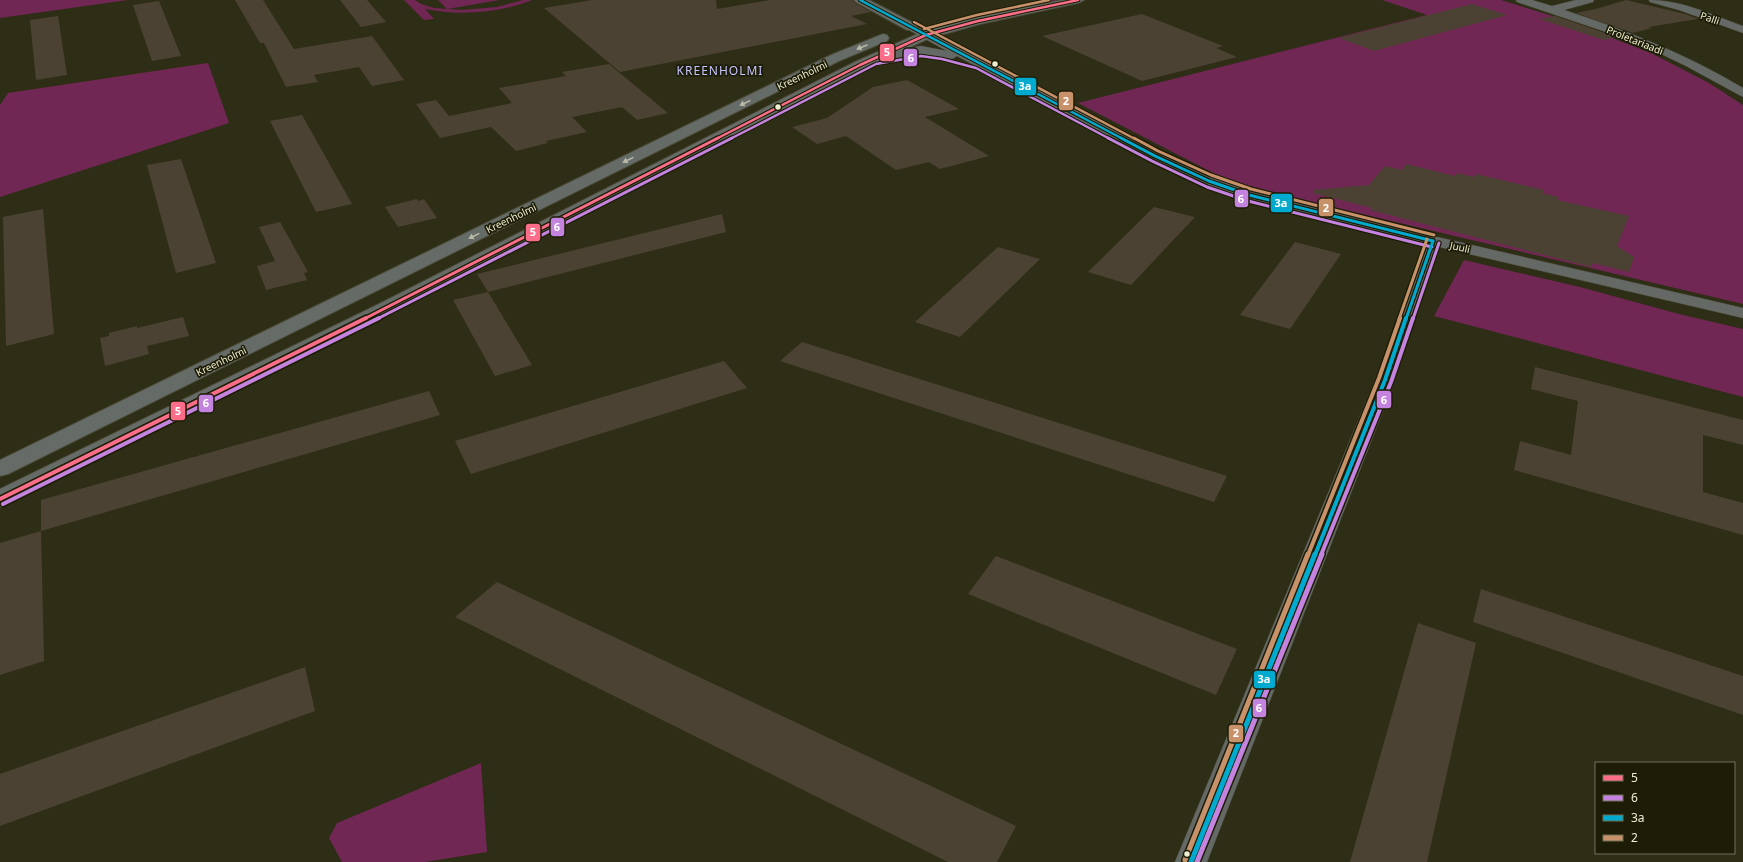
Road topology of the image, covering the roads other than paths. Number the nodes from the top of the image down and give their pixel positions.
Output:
1 (860, 0) edge
2 (1035, 0) edge
3 (1078, 0) edge
4 (1521, 0) edge
5 (1589, 0) edge
6 (1654, 0) edge
7 (1551, 10) junction
8 (1743, 30) edge
9 (918, 31) junction
10 (874, 58) junction
11 (978, 62) junction
12 (1743, 83) edge
13 (1728, 84) junction
14 (1743, 93) edge
15 (690, 130) junction
16 (718, 138) junction
17 (1433, 241) junction
18 (356, 294) junction
19 (386, 308) junction
20 (1743, 314) edge
21 (0, 469) edge
22 (0, 499) edge
23 (1192, 862) edge

1 - 9 main road
2 - 9 main road, Kreenholmi
3 - 9 main road, Kreenholmi
4 - 7 street, Proletariaadi
5 - 7 street
6 - 8 street, Palli
7 - 13 street, Proletariaadi
9 - 10 main road, Kreenholmi
9 - 11 street, Juuli
9 -> 15 main road, Kreenholmi
10 - 11 street
10 - 16 main road, Kreenholmi
11 - 17 street, Juuli
12 - 13 street
13 - 14 street, Proletariaadi
15 - 16 main road
15 -> 18 main road, Kreenholmi
16 - 19 main road, Kreenholmi
17 - 20 street, Juuli
17 - 23 street
18 - 19 main road
18 - 21 main road, Kreenholmi
19 - 22 main road, Kreenholmi

